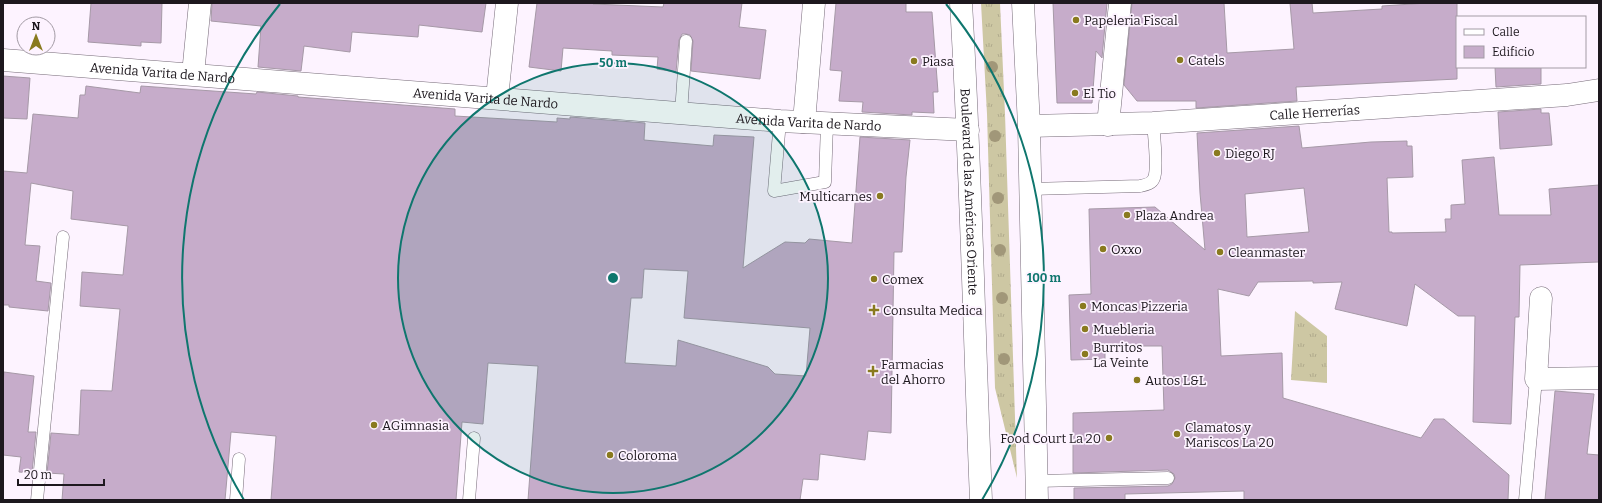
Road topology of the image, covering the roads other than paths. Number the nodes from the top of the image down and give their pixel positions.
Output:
1 (200, 3) edge
2 (507, 3) edge
3 (814, 3) edge
4 (961, 3) edge
5 (1023, 3) edge
6 (1120, 3) edge
7 (686, 41) dead end
8 (3, 60) edge
9 (192, 74) junction
10 (1599, 90) edge
11 (497, 98) junction
12 (681, 113) junction
13 (780, 121) junction
14 (804, 122) junction
15 (1153, 123) junction
16 (827, 124) junction
17 (1108, 124) junction
18 (1029, 126) junction
19 (968, 130) junction
20 (1030, 189) junction
21 (63, 237) dead end
22 (1541, 298) dead end
23 (1599, 378) edge
24 (1536, 379) junction
25 (474, 438) dead end
26 (240, 459) dead end
27 (1168, 478) dead end
28 (1037, 490) edge
29 (37, 500) edge
30 (236, 500) edge
31 (468, 500) edge
32 (981, 500) edge
33 (1525, 500) edge

1 - 9 street
2 - 11 street
3 - 14 street
4 - 19 street, Boulevard de las Américas Oriente
5 - 18 street
6 - 17 street
7 - 12 lane
8 - 9 street, Avenida Varita de Nardo
9 - 11 street, Avenida Varita de Nardo
10 - 15 street, Calle Herrerías
11 - 12 street, Avenida Varita de Nardo
12 - 13 street, Avenida Varita de Nardo
13 - 14 street, Avenida Varita de Nardo
13 - 16 lane
14 - 16 street, Avenida Varita de Nardo
15 - 17 street, Calle Herrerías
15 - 20 lane
16 - 19 street, Avenida Varita de Nardo
17 - 18 street, Calle Herrerías
18 - 20 street
19 - 32 street, Boulevard de las Américas Oriente
20 - 28 street
21 - 29 lane
22 - 24 street
23 - 24 street
24 - 33 lane
25 - 31 lane
26 - 30 lane
27 - 28 lane

